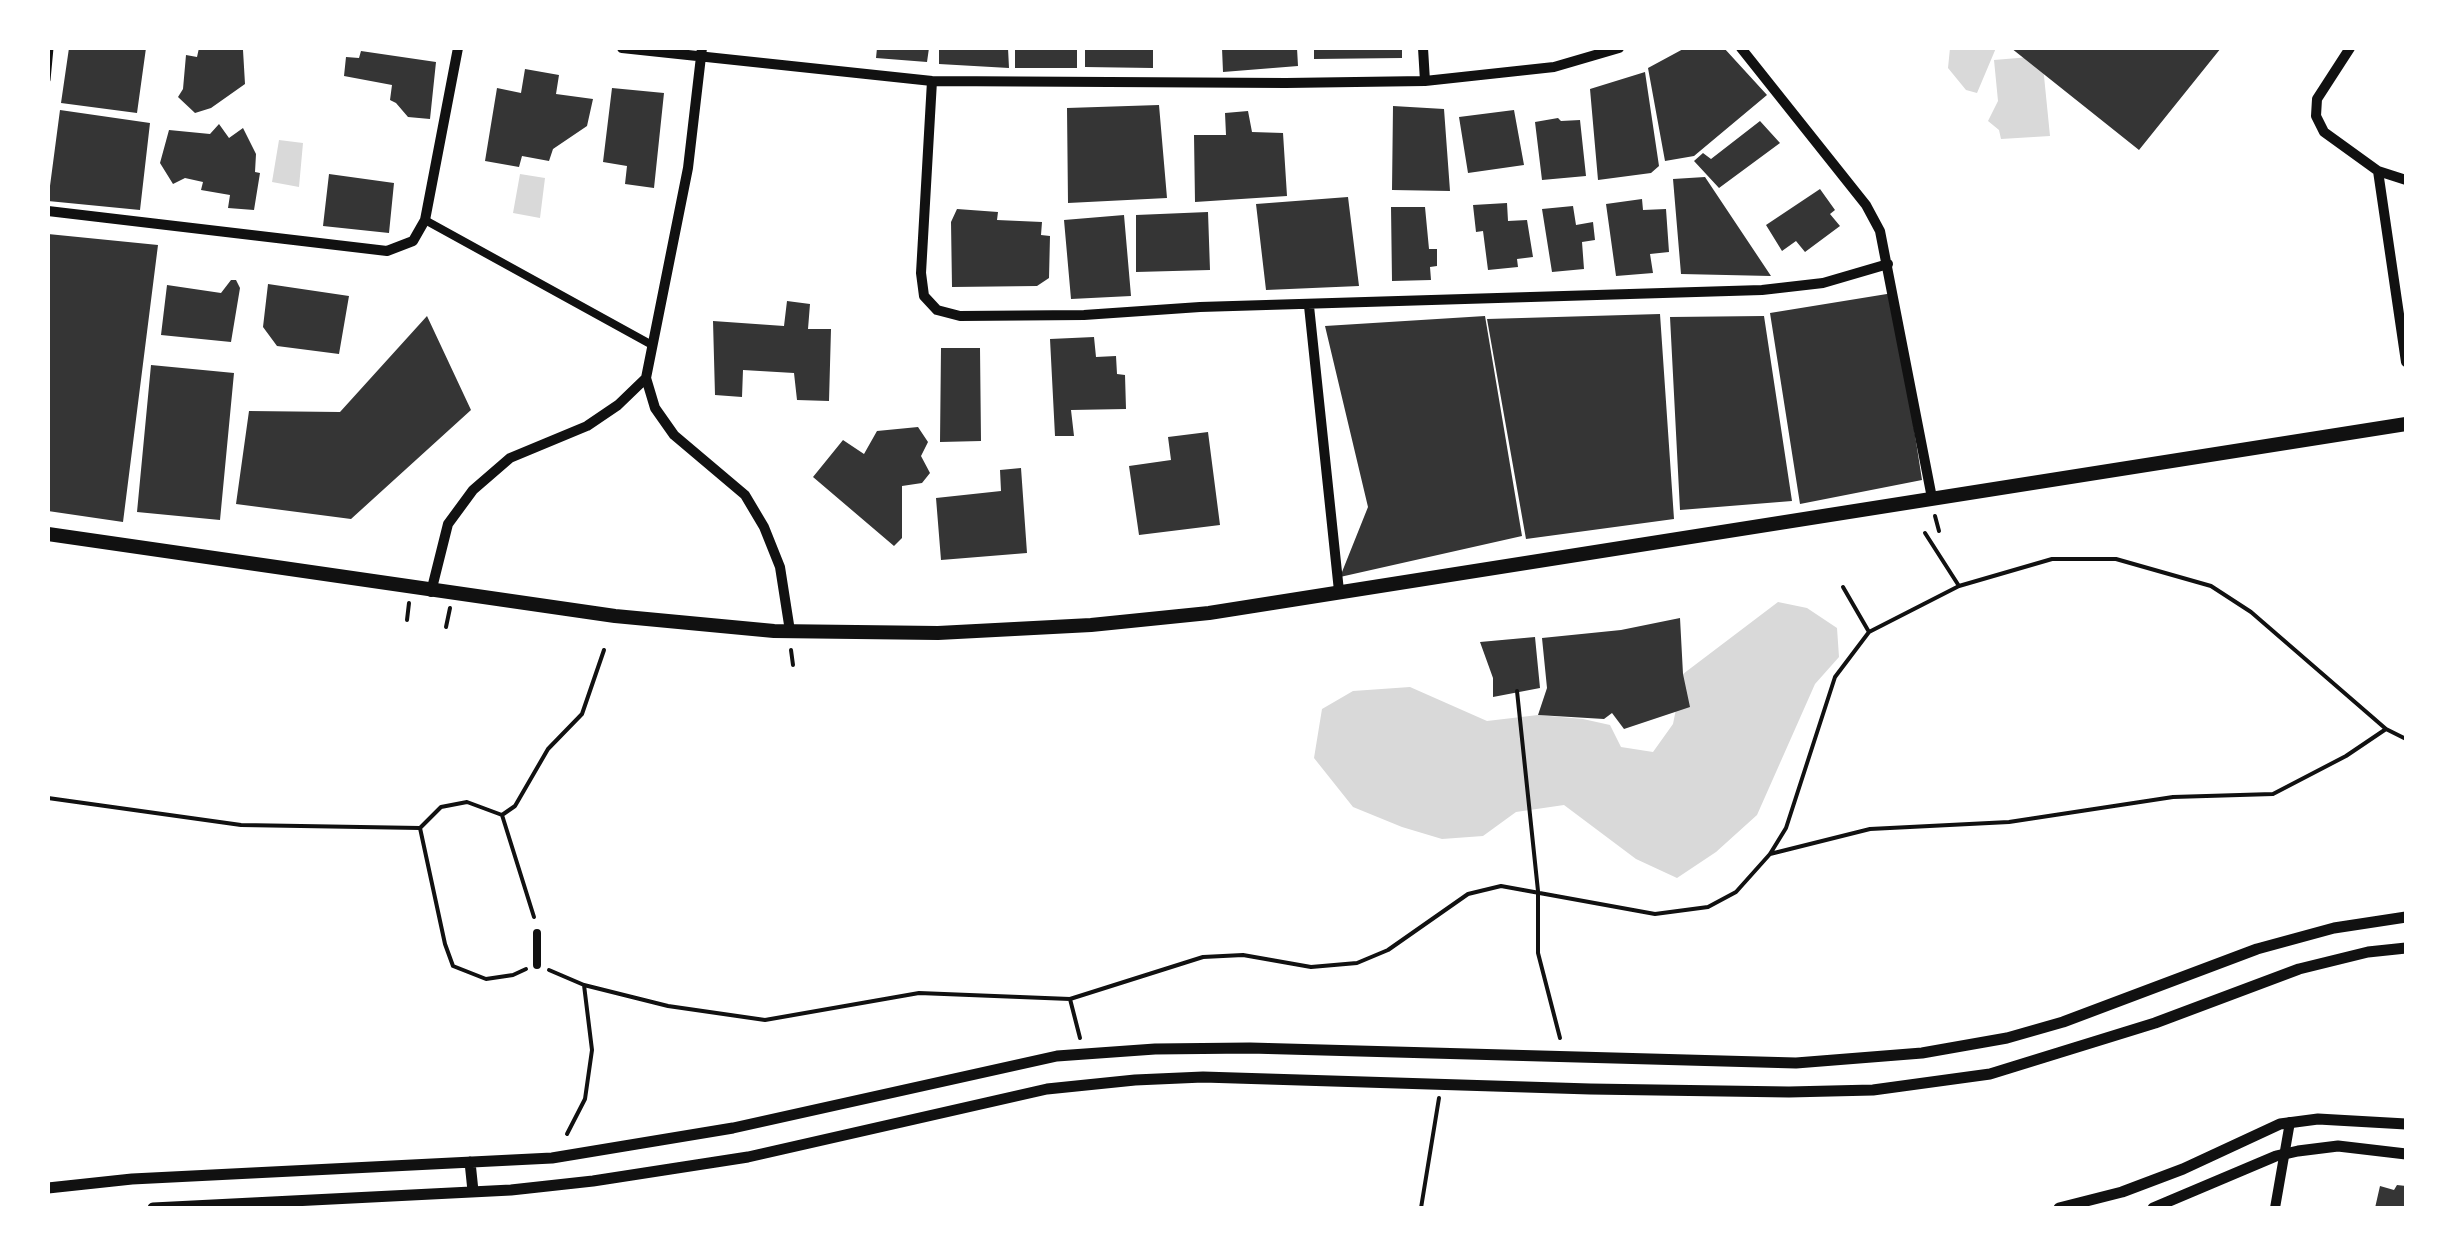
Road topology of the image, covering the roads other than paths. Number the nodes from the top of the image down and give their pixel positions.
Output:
1 (51, 48) edge
2 (458, 48) edge
3 (622, 48) edge
4 (1423, 48) edge
5 (1619, 48) edge
6 (1741, 48) edge
7 (2350, 48) edge
8 (702, 52) edge
9 (48, 80) edge
10 (1425, 80) junction
11 (932, 81) junction
12 (2378, 171) junction
13 (2406, 180) edge
14 (48, 211) edge
15 (425, 220) junction
16 (1888, 264) junction
17 (1310, 306) junction
18 (652, 344) junction
19 (2406, 362) edge
20 (646, 378) junction
21 (2406, 424) edge
22 (1932, 498) junction
23 (48, 534) edge
24 (1339, 591) junction
25 (430, 592) junction
26 (790, 631) junction
27 (2406, 918) edge
28 (537, 933) road end
29 (2406, 948) edge
30 (537, 965) road end
31 (2290, 1122) junction
32 (2406, 1124) edge
33 (2286, 1154) junction
34 (2406, 1154) edge
35 (470, 1162) junction
36 (48, 1188) edge
37 (472, 1191) junction
38 (153, 1208) edge
39 (2059, 1208) edge
40 (2153, 1208) edge
41 (2275, 1208) edge

1 - 9 lane
2 - 15 street
3 - 8 street
4 - 10 street
5 - 10 street
6 - 16 street
7 - 12 street
8 - 11 street
8 - 18 street
10 - 11 street
11 - 17 street
12 - 13 street
12 - 19 street
14 - 15 street
15 - 18 street
16 - 17 street
16 - 22 street
17 - 24 street
18 - 20 street
20 - 25 street
20 - 26 street
21 - 22 main road
22 - 24 main road
23 - 25 main road
24 - 26 main road
25 - 26 main road
27 - 35 street
28 - 30 street
29 - 37 street
31 - 32 street
31 - 33 street
31 - 39 street
33 - 34 street
33 - 40 street
33 - 41 street
35 - 36 street
35 - 37 street
37 - 38 street

